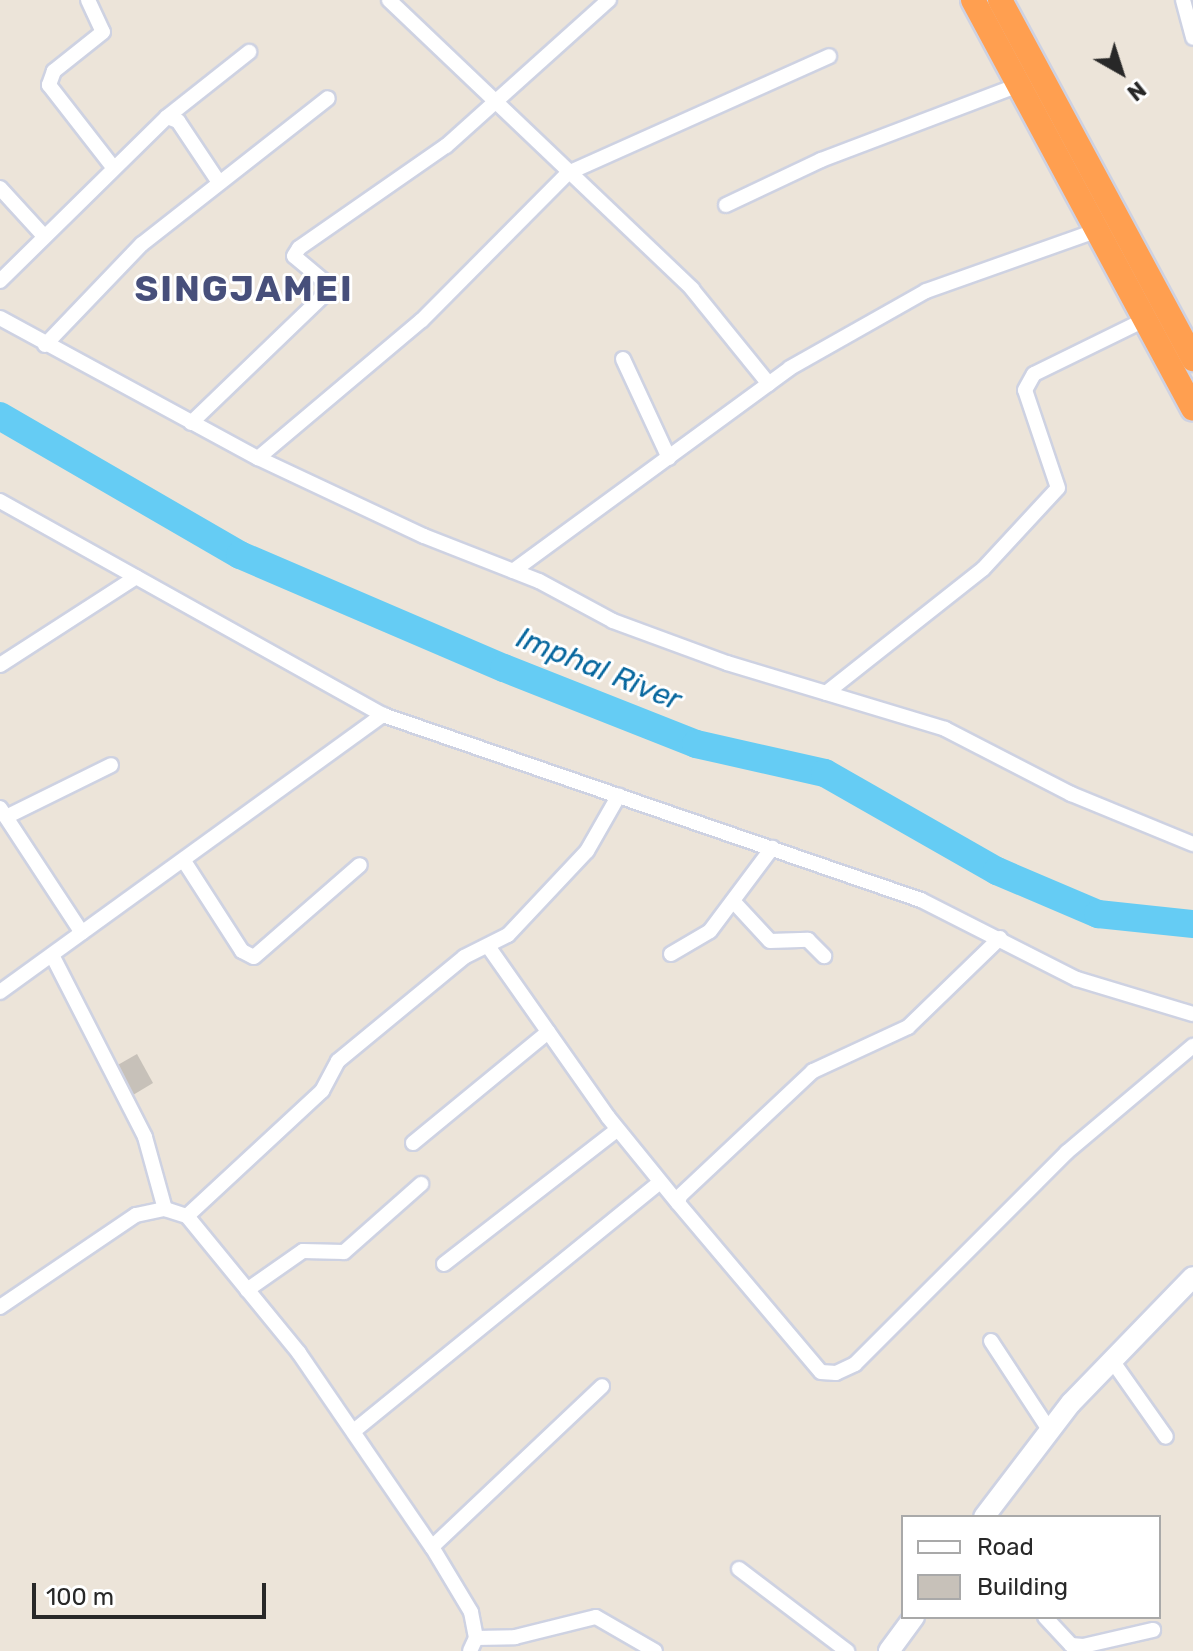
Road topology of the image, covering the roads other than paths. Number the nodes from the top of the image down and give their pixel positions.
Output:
1 (88, 0) edge
2 (389, 0) edge
3 (973, 0) edge
4 (1000, 0) edge
5 (1183, 0) edge
6 (599, 3) edge
7 (1193, 38) edge
8 (249, 52) dead end
9 (829, 56) dead end
10 (1018, 85) junction
11 (328, 98) dead end
12 (495, 101) junction
13 (167, 117) junction
14 (112, 166) junction
15 (568, 173) junction
16 (218, 181) junction
17 (0, 188) edge
18 (726, 205) dead end
19 (1095, 231) junction
20 (44, 236) junction
21 (0, 281) edge
22 (0, 318) edge
23 (1144, 320) junction
24 (45, 345) junction
25 (623, 359) dead end
26 (1193, 359) edge
27 (769, 384) junction
28 (1193, 408) edge
29 (191, 423) junction
30 (258, 458) junction
31 (669, 458) junction
32 (0, 501) edge
33 (513, 571) junction
34 (136, 577) junction
35 (0, 665) edge
36 (826, 693) junction
37 (383, 715) junction
38 (111, 765) dead end
39 (619, 795) junction
40 (3, 812) edge
41 (1193, 844) edge
42 (772, 848) junction
43 (184, 861) junction
44 (360, 865) dead end
45 (733, 901) junction
46 (82, 933) junction
47 (1000, 938) junction
48 (490, 949) junction
49 (671, 954) dead end
50 (52, 955) junction
51 (824, 956) dead end
52 (0, 992) edge
53 (1193, 1014) edge
54 (548, 1032) junction
55 (1193, 1046) edge
56 (617, 1130) junction
57 (413, 1143) dead end
58 (660, 1182) junction
59 (421, 1184) dead end
60 (678, 1203) junction
61 (165, 1209) junction
62 (187, 1216) junction
63 (444, 1264) dead end
64 (1193, 1277) edge
65 (247, 1290) junction
66 (0, 1307) edge
67 (991, 1341) dead end
68 (1111, 1359) junction
69 (602, 1386) dead end
70 (355, 1430) junction
71 (1050, 1431) junction
72 (1166, 1437) dead end
73 (986, 1515) edge
74 (432, 1547) junction
75 (739, 1569) dead end
76 (913, 1619) edge
77 (1047, 1619) edge
78 (1153, 1630) dead end
79 (473, 1645) edge
80 (655, 1651) edge
81 (847, 1651) edge
82 (889, 1651) edge

1 - 14 street
2 - 12 street
3 - 10 highway
4 - 26 highway
5 - 7 street
6 - 12 street
8 - 13 street
9 - 15 street
10 - 18 street
10 - 19 highway
11 - 16 street
12 - 15 street
12 - 29 street
13 - 14 street
13 - 16 street
14 - 20 street
15 - 27 street
15 - 30 street
16 - 24 street
17 - 20 street
19 - 23 highway
19 - 27 street
20 - 21 street
22 - 24 street
23 - 28 highway
23 - 36 street
24 - 29 street
25 - 31 street
27 - 31 street
29 - 30 street
30 - 33 street
31 - 33 street
32 - 34 street
33 - 36 street
34 - 35 street
34 - 37 street
36 - 41 street
37 - 39 street
37 - 43 street
38 - 40 street
39 - 42 street
39 - 48 street
40 - 46 street
42 - 45 street
42 - 47 street
43 - 44 street
43 - 46 street
45 - 49 street
45 - 51 street
46 - 50 street
47 - 53 street
47 - 60 street
48 - 54 street
48 - 62 street
50 - 52 street
50 - 61 street
54 - 56 street
54 - 57 street
55 - 60 street
56 - 58 street
56 - 63 street
58 - 60 street
58 - 70 street
59 - 65 street
61 - 62 street
61 - 66 street
62 - 65 street
64 - 68 street
65 - 70 street
67 - 71 street
68 - 71 street
68 - 72 street
69 - 74 street
70 - 74 street
71 - 73 street
74 - 79 street
75 - 81 street
76 - 82 street
77 - 78 street
79 - 80 street

